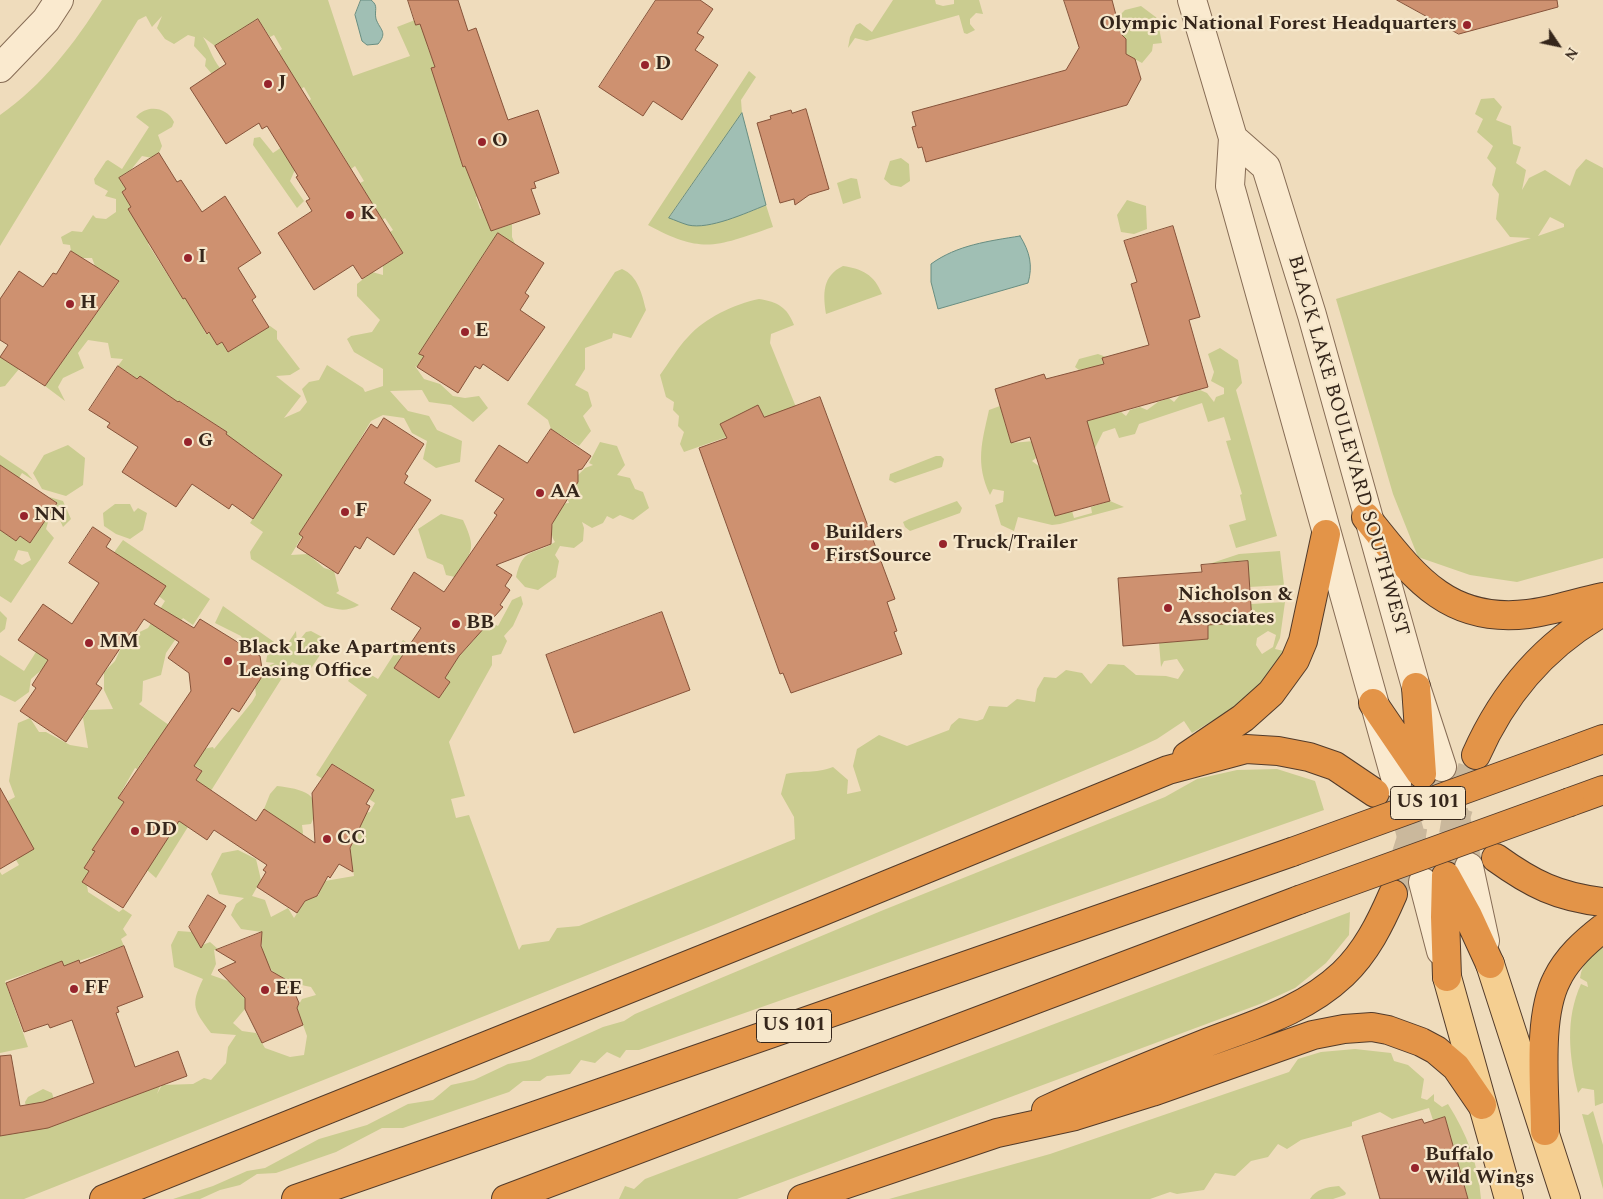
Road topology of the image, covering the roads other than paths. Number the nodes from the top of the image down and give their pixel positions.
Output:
1 (59, 0) edge
2 (1192, 0) edge
3 (0, 68) edge
4 (1233, 138) junction
5 (1366, 517) junction
6 (1326, 534) junction
7 (1603, 597) edge
8 (1603, 612) edge
9 (1416, 687) junction
10 (1373, 703) junction
11 (1603, 739) edge
12 (1476, 755) tunnel mouth
13 (1442, 767) tunnel mouth
14 (1168, 770) junction
15 (1386, 788) joint
16 (1603, 790) edge
17 (1496, 858) tunnel mouth
18 (1470, 868) tunnel mouth
19 (1423, 882) tunnel mouth
20 (1394, 894) tunnel mouth
21 (1603, 902) edge
22 (1603, 928) edge
23 (1490, 964) junction
24 (1447, 978) junction
25 (1482, 1105) junction
26 (1545, 1131) junction
27 (997, 1133) junction
28 (104, 1199) edge
29 (296, 1199) edge
30 (506, 1199) edge
31 (802, 1199) edge
32 (1509, 1199) edge
33 (1566, 1199) edge

1 - 3 street
2 - 4 street
4 - 5 street, BLACK LAKE BOULEVARD SOUTHWEST
4 - 6 street
5 - 7 highway
5 - 9 street, BLACK LAKE BOULEVARD SOUTHWEST
6 - 10 street
6 - 14 highway
8 - 12 highway
9 - 10 highway
9 - 13 street, BLACK LAKE BOULEVARD SOUTHWEST
10 - 15 street
11 - 29 highway, US 101, bridge
14 - 15 highway
14 - 28 highway
16 - 30 highway, US 101, bridge
17 - 21 highway
18 - 23 street
19 - 24 street
20 - 27 highway
22 - 26 highway
23 - 24 highway
23 - 26 main road
24 - 25 main road
25 - 27 highway
25 - 32 main road
26 - 33 main road
27 - 31 highway

